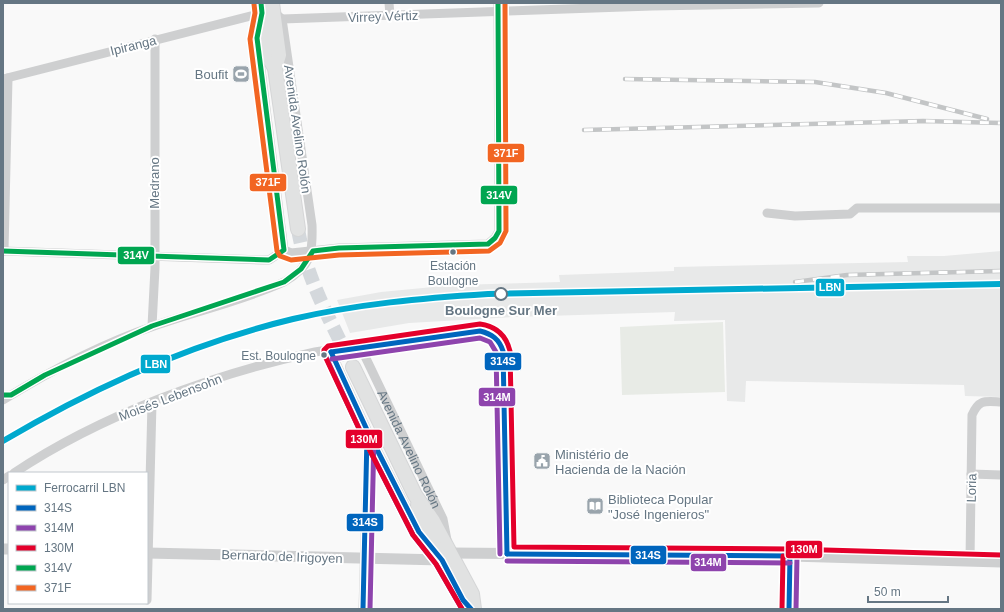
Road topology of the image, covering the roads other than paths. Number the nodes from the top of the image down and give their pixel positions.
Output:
1 (389, 3) edge
2 (805, 3) edge
3 (819, 3) edge
4 (652, 4) edge
5 (498, 7) edge
6 (270, 10) edge
7 (390, 16) junction
8 (155, 39) junction
9 (6, 78) edge
10 (1001, 208) edge
11 (767, 213) dead end
12 (298, 229) tunnel mouth
13 (284, 250) junction
14 (3, 251) edge
15 (313, 251) junction
16 (154, 256) junction
17 (152, 326) junction
18 (361, 348) junction
19 (331, 352) junction
20 (353, 367) tunnel mouth
21 (7, 395) edge
22 (3, 400) edge
23 (152, 402) junction
24 (1001, 402) edge
25 (368, 432) junction
26 (16, 472) edge
27 (971, 474) junction
28 (1001, 475) edge
29 (148, 522) edge
30 (148, 552) edge
31 (507, 554) junction
32 (790, 556) junction
33 (446, 557) junction
34 (364, 559) junction
35 (970, 561) junction
36 (1001, 562) edge
37 (363, 609) edge
38 (472, 609) edge
39 (789, 609) edge

1 - 7 street
2 - 3 street, Virrey Vértiz
2 - 4 street, Virrey Vértiz
4 - 5 street, Virrey Vértiz
5 - 7 street, Virrey Vértiz
5 - 15 street
6 - 7 street, Virrey Vértiz
6 - 8 street, Ipiranga
6 - 12 main road, Avenida Avelino Rolón
6 - 13 street
6 - 15 street, Avenida Avelino Rolón
8 - 9 street, Ipiranga
8 - 16 street, Medrano
9 - 14 street
10 - 11 street
13 - 15 street
13 - 16 street
14 - 16 street
15 - 17 street
16 - 17 street, Medrano
17 - 21 street
18 - 19 street, Moisés Lebensohn
18 - 31 street, Moisés Lebensohn
18 - 33 street, Avenida Avelino Rolón
19 - 23 street, Moisés Lebensohn
19 - 25 street, Avenida Avelino Rolón
20 - 33 main road, Avenida Avelino Rolón
21 - 22 street
23 - 26 street, Moisés Lebensohn
23 - 29 street
24 - 27 street, Loria
25 - 33 street, Avenida Avelino Rolón
25 - 34 street
27 - 28 street
27 - 35 street, Loria
30 - 34 street, Bernardo de Irigoyen
31 - 32 street, Bernardo de Irigoyen
31 - 33 street, Bernardo de Irigoyen
32 - 35 street, Bernardo de Irigoyen
32 - 39 street
33 - 34 street, Bernardo de Irigoyen
33 - 38 main road, Avenida Avelino Rolón
34 - 37 street
35 - 36 street, Bernardo de Irigoyen

